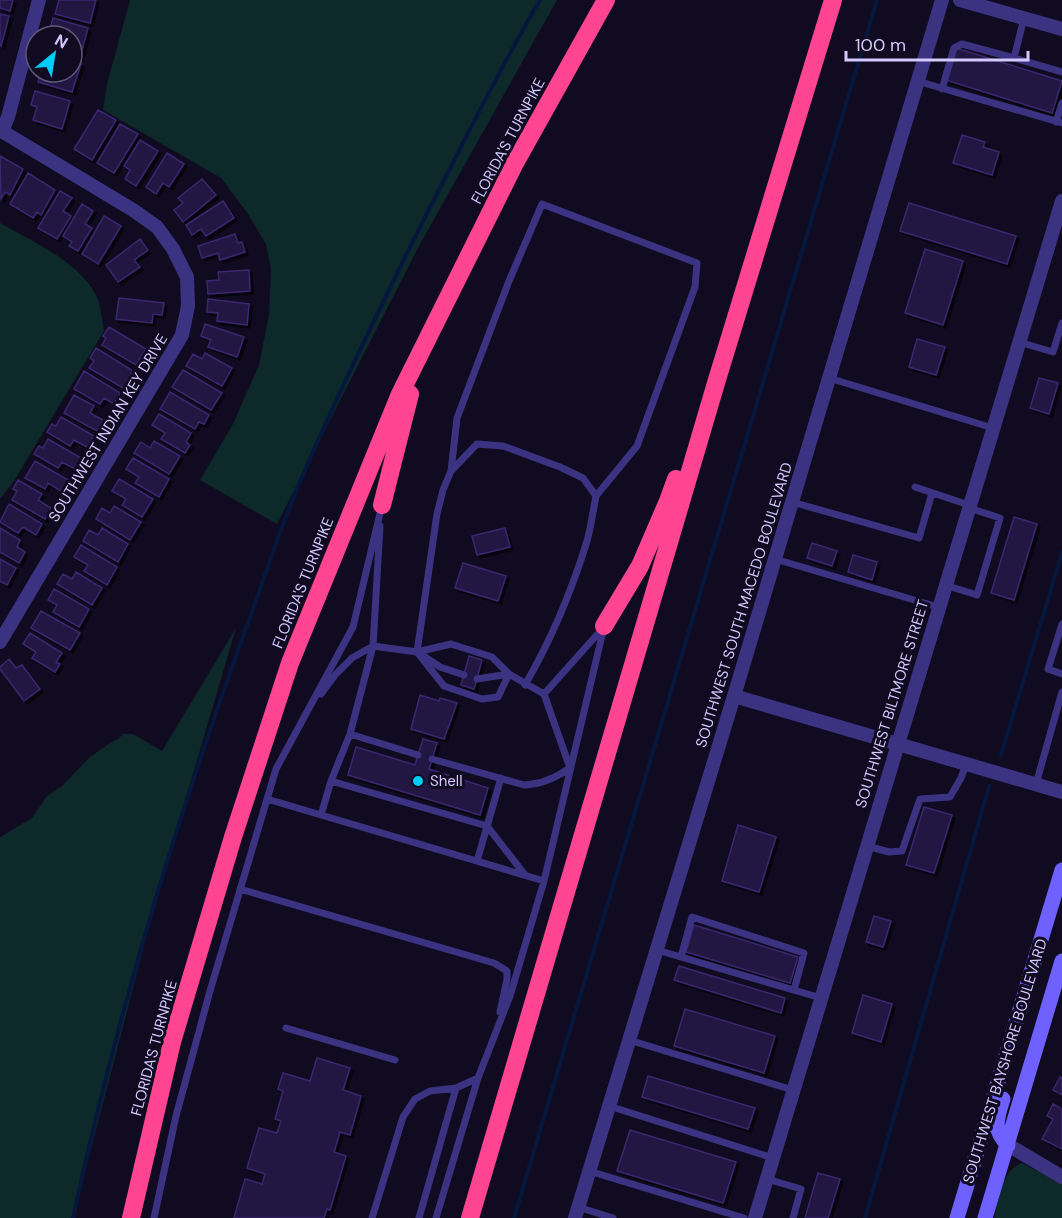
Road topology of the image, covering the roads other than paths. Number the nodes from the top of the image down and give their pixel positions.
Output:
1 (39, 0) edge
2 (606, 0) edge
3 (833, 0) edge
4 (942, 0) edge
5 (960, 0) edge
6 (1024, 18) junction
7 (1062, 29) edge
8 (1014, 58) junction
9 (1057, 74) edge
10 (917, 81) junction
11 (960, 85) dead end
12 (942, 89) junction
13 (958, 93) junction
14 (1062, 103) edge
15 (1059, 122) edge
16 (1, 131) edge
17 (1062, 201) edge
18 (435, 321) junction
19 (1062, 323) edge
20 (1019, 342) junction
21 (829, 378) junction
22 (716, 384) junction
23 (993, 428) junction
24 (451, 471) junction
25 (915, 487) dead end
26 (932, 493) junction
27 (596, 496) junction
28 (792, 502) junction
29 (382, 505) junction
30 (969, 506) junction
31 (775, 559) junction
32 (945, 585) junction
33 (938, 607) junction
34 (1062, 624) edge
35 (604, 626) junction
36 (0, 642) edge
37 (373, 646) junction
38 (417, 652) junction
39 (509, 674) junction
40 (1062, 674) edge
41 (464, 675) dead end
42 (477, 679) dead end
43 (525, 685) junction
44 (1062, 692) edge
45 (544, 694) junction
46 (734, 696) junction
47 (305, 718) junction
48 (350, 734) junction
49 (897, 744) junction
50 (418, 755) dead end
51 (432, 759) dead end
52 (966, 764) junction
53 (570, 768) junction
54 (501, 778) junction
55 (331, 781) junction
56 (1036, 784) junction
57 (1062, 792) edge
58 (267, 799) junction
59 (321, 815) junction
60 (487, 826) junction
61 (866, 846) junction
62 (477, 861) junction
63 (1062, 870) edge
64 (525, 875) junction
65 (544, 881) junction
66 (240, 889) junction
67 (657, 950) junction
68 (681, 957) junction
69 (1062, 961) edge
70 (1060, 978) edge
71 (794, 990) junction
72 (821, 998) junction
73 (1022, 1003) junction
74 (499, 1021) junction
75 (286, 1028) dead end
76 (629, 1040) junction
77 (395, 1060) dead end
78 (478, 1078) junction
79 (456, 1088) junction
80 (793, 1090) junction
81 (609, 1106) junction
82 (1008, 1145) junction
83 (773, 1158) junction
84 (589, 1172) junction
85 (1062, 1177) edge
86 (767, 1179) junction
87 (576, 1213) edge
88 (131, 1218) edge
89 (154, 1218) edge
90 (372, 1218) edge
91 (418, 1218) edge
92 (436, 1218) edge
93 (470, 1218) edge
94 (613, 1218) edge
95 (744, 1218) edge
96 (755, 1218) edge
97 (793, 1218) edge
98 (957, 1218) edge
99 (985, 1218) edge

1 - 16 street
2 - 18 highway, FLORIDA'S TURNPIKE
3 - 22 highway
4 - 10 street, SOUTHWEST SOUTH MACEDO BOULEVARD
5 - 6 street
6 - 7 street
6 - 8 lane
8 - 9 lane
8 - 12 lane
10 - 12 lane
10 - 21 street, SOUTHWEST SOUTH MACEDO BOULEVARD
11 - 13 lane
12 - 13 lane
13 - 15 lane
14 - 15 lane
16 - 36 street, SOUTHWEST INDIAN KEY DRIVE
17 - 20 street, SOUTHWEST BILTMORE STREET
18 - 29 highway
18 - 88 highway, FLORIDA'S TURNPIKE
19 - 20 lane
20 - 23 street, SOUTHWEST BILTMORE STREET
21 - 23 lane
21 - 28 street, SOUTHWEST SOUTH MACEDO BOULEVARD
22 - 35 highway
22 - 93 highway
23 - 30 street, SOUTHWEST BILTMORE STREET
24 - 27 lane
24 - 27 lane
24 - 38 lane
25 - 26 lane
26 - 28 lane
26 - 30 lane
27 - 43 lane
28 - 31 street, SOUTHWEST SOUTH MACEDO BOULEVARD
29 - 37 lane
29 - 47 lane
30 - 32 street, SOUTHWEST BILTMORE STREET
30 - 32 lane
31 - 33 lane
31 - 46 street, SOUTHWEST SOUTH MACEDO BOULEVARD
32 - 33 street, SOUTHWEST BILTMORE STREET
33 - 49 street, SOUTHWEST BILTMORE STREET
34 - 40 lane
35 - 45 lane
35 - 53 lane
37 - 38 lane
37 - 47 lane
37 - 48 lane
38 - 39 lane
38 - 39 lane
38 - 41 lane
39 - 42 lane
39 - 43 lane
43 - 45 lane
44 - 56 lane
45 - 53 lane
46 - 49 street
46 - 67 street, SOUTHWEST SOUTH MACEDO BOULEVARD
47 - 58 lane
48 - 50 lane
48 - 55 lane
49 - 52 street
49 - 61 street, SOUTHWEST BILTMORE STREET
51 - 54 lane
52 - 56 street
52 - 61 lane
53 - 54 lane
53 - 65 lane
54 - 60 lane
55 - 59 lane
55 - 60 lane
56 - 57 street
58 - 59 lane
58 - 66 lane
59 - 62 lane
60 - 62 lane
60 - 64 lane
61 - 72 street, SOUTHWEST BILTMORE STREET
62 - 64 lane
63 - 73 main road, SOUTHWEST BAYSHORE BOULEVARD
64 - 65 lane
65 - 74 lane
66 - 74 lane
66 - 89 lane
67 - 68 lane
67 - 76 street, SOUTHWEST SOUTH MACEDO BOULEVARD
68 - 71 lane
68 - 71 lane
69 - 70 main road, SOUTHWEST BAYSHORE BOULEVARD
70 - 82 main road, SOUTHWEST BAYSHORE BOULEVARD
71 - 72 lane
72 - 80 street, SOUTHWEST BILTMORE STREET
73 - 82 main road
73 - 98 main road, SOUTHWEST BAYSHORE BOULEVARD
74 - 78 lane
75 - 77 lane
76 - 80 lane
76 - 81 street, SOUTHWEST SOUTH MACEDO BOULEVARD
78 - 79 lane
78 - 92 lane
79 - 90 lane
79 - 91 lane
80 - 83 street, SOUTHWEST BILTMORE STREET
81 - 83 lane
81 - 84 street, SOUTHWEST SOUTH MACEDO BOULEVARD
82 - 85 street
82 - 99 main road, SOUTHWEST BAYSHORE BOULEVARD
83 - 86 street, SOUTHWEST BILTMORE STREET
84 - 87 street, SOUTHWEST SOUTH MACEDO BOULEVARD
84 - 95 lane
86 - 96 street, SOUTHWEST BILTMORE STREET
86 - 97 lane
87 - 94 lane

